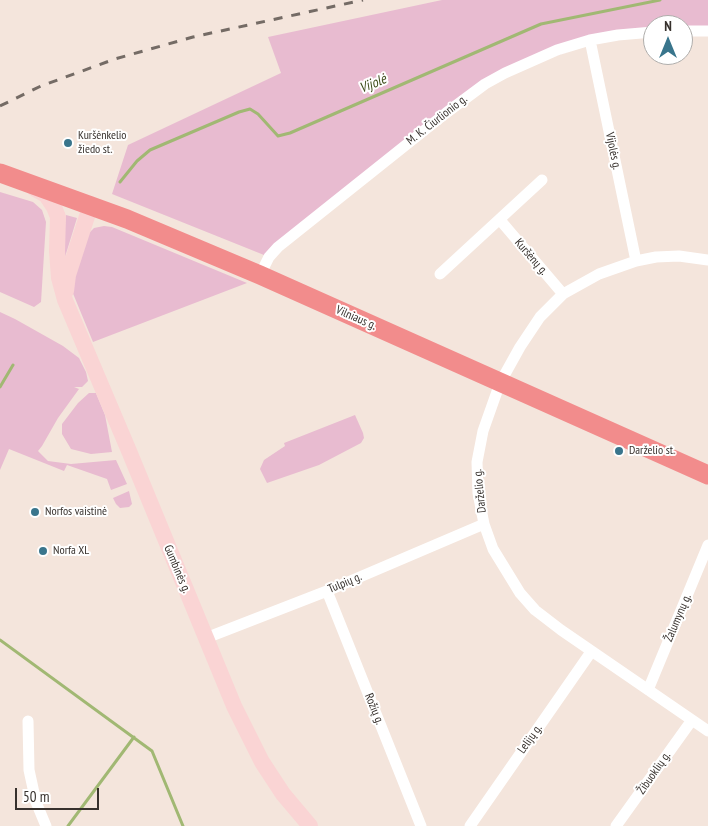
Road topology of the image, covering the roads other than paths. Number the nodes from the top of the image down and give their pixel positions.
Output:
1 (693, 31) edge
2 (708, 32) edge
3 (643, 33) edge
4 (590, 40) junction
5 (7, 175) edge
6 (542, 180) dead end
7 (91, 204) junction
8 (500, 220) junction
9 (708, 260) edge
10 (636, 261) junction
11 (440, 274) dead end
12 (260, 275) junction
13 (564, 294) junction
14 (65, 300) junction
15 (500, 383) junction
16 (708, 475) edge
17 (484, 524) junction
18 (708, 545) edge
19 (326, 591) junction
20 (206, 638) junction
21 (591, 652) junction
22 (648, 690) junction
23 (28, 720) dead end
24 (692, 720) junction
25 (708, 731) edge
26 (46, 826) edge
27 (310, 826) edge
28 (420, 826) edge
29 (470, 826) edge
30 (616, 826) edge

1 - 2 street
3 - 4 street, M. K. Čiurlionio g.
4 - 10 street, Vijolės g.
4 - 12 street, M. K. Čiurlionio g.
5 - 7 highway, Vilniaus g.
5 - 14 main road, Gumbinės g.
6 - 8 street
7 - 12 highway, Vilniaus g.
7 - 14 main road
8 - 11 street
8 - 13 street, Kuršėnų g.
9 - 10 street, Darželio g.
10 - 13 street, Darželio g.
12 - 15 highway, Vilniaus g.
13 - 15 street, Darželio g.
14 - 20 main road, Gumbinės g.
15 - 16 highway, Vilniaus g.
15 - 17 street, Darželio g.
17 - 19 street, Tulpių g.
17 - 21 street, Darželio g.
18 - 22 street, Žalumynų g.
19 - 20 street, Tulpių g.
19 - 28 street, Rožių g.
20 - 27 main road, Gumbinės g.
21 - 22 street, Darželio g.
21 - 29 street, Lelijų g.
22 - 24 street, Darželio g.
23 - 26 street
24 - 25 street, Darželio g.
24 - 30 street, Žibuoklių g.

